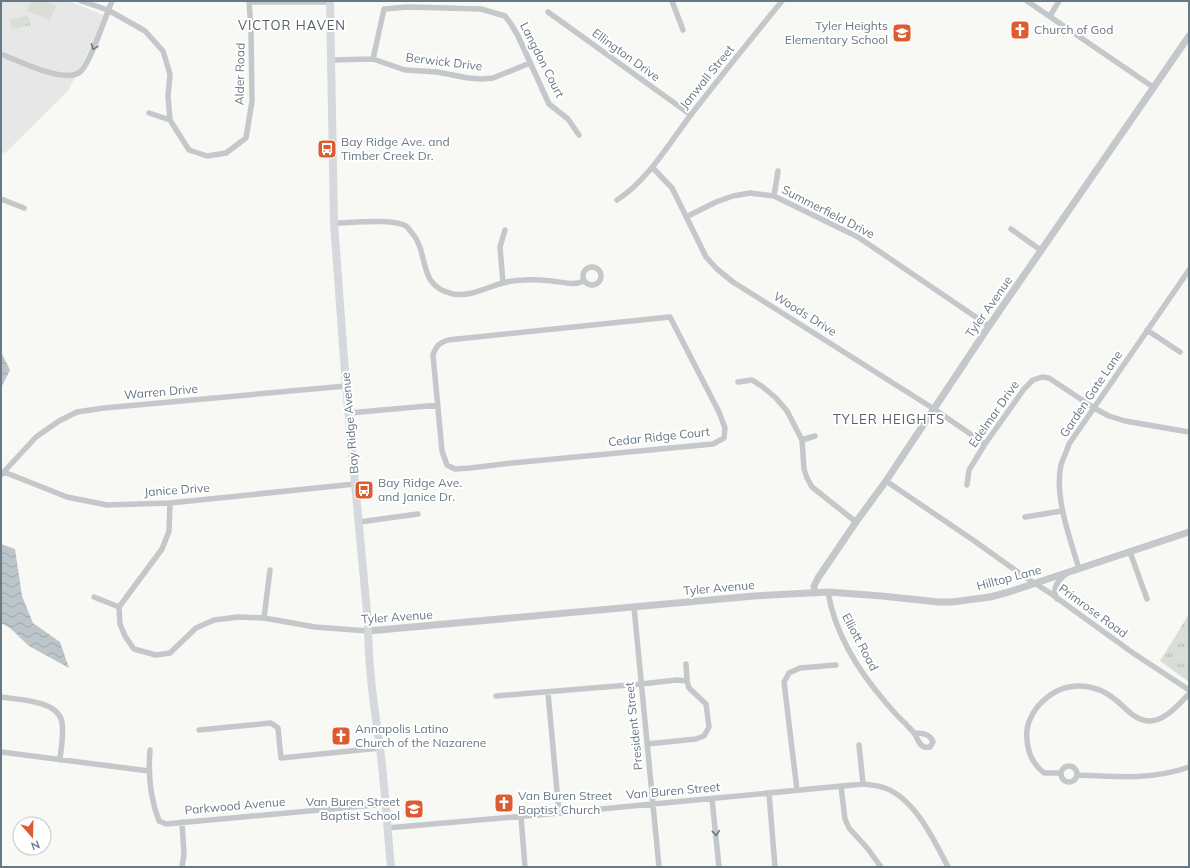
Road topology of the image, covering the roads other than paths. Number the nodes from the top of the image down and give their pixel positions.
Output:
1 (81, 1) edge
2 (112, 1) edge
3 (672, 1) edge
4 (782, 1) edge
5 (1027, 1) edge
6 (1060, 1) edge
7 (249, 2) edge
8 (330, 2) edge
9 (108, 10) junction
10 (548, 12) dead end
11 (1050, 16) junction
12 (683, 30) dead end
13 (1189, 36) edge
14 (1, 54) edge
15 (373, 59) junction
16 (331, 60) junction
17 (530, 63) junction
18 (1153, 87) junction
19 (149, 113) dead end
20 (691, 115) junction
21 (170, 120) junction
22 (579, 135) dead end
23 (652, 167) junction
24 (778, 171) dead end
25 (774, 196) junction
26 (1, 199) edge
27 (617, 200) dead end
28 (24, 208) dead end
29 (686, 217) junction
30 (334, 223) junction
31 (1011, 229) dead end
32 (505, 230) dead end
33 (1042, 251) junction
34 (1189, 270) edge
35 (584, 281) dead end
36 (502, 283) junction
37 (989, 326) junction
38 (1147, 330) junction
39 (1180, 352) dead end
40 (738, 382) dead end
41 (346, 386) junction
42 (438, 405) junction
43 (1094, 408) junction
44 (934, 409) junction
45 (349, 413) junction
46 (1189, 432) edge
47 (815, 436) dead end
48 (802, 440) junction
49 (985, 444) junction
50 (3, 474) edge
51 (886, 480) junction
52 (355, 484) junction
53 (967, 485) dead end
54 (170, 503) junction
55 (1062, 511) junction
56 (418, 514) dead end
57 (1025, 517) dead end
58 (359, 522) junction
59 (856, 522) junction
60 (1189, 532) edge
61 (1130, 552) junction
62 (1079, 569) junction
63 (270, 570) dead end
64 (1066, 573) junction
65 (1034, 584) junction
66 (828, 592) junction
67 (815, 593) junction
68 (94, 597) dead end
69 (1057, 599) junction
70 (1147, 599) dead end
71 (634, 607) junction
72 (119, 608) junction
73 (264, 618) junction
74 (368, 631) junction
75 (686, 664) dead end
76 (836, 665) dead end
77 (686, 681) junction
78 (641, 684) junction
79 (1189, 690) edge
80 (548, 693) junction
81 (1189, 694) edge
82 (496, 696) dead end
83 (1, 697) edge
84 (199, 730) dead end
85 (915, 733) dead end
86 (647, 744) junction
87 (859, 745) dead end
88 (380, 748) junction
89 (150, 750) dead end
90 (1, 752) edge
91 (60, 760) junction
92 (1189, 767) edge
93 (148, 771) junction
94 (1061, 773) junction
95 (1077, 775) junction
96 (863, 784) junction
97 (841, 787) junction
98 (797, 790) junction
99 (769, 793) junction
100 (712, 799) junction
101 (385, 804) junction
102 (653, 804) junction
103 (559, 813) junction
104 (521, 817) junction
105 (182, 822) junction
106 (387, 828) junction
107 (182, 867) edge
108 (390, 867) edge
109 (525, 867) edge
110 (659, 867) edge
111 (719, 867) edge
112 (775, 867) edge
113 (881, 867) edge
114 (948, 867) edge

1 - 9 street
2 - 9 street
3 - 12 street
4 - 20 street, Janwall Street
5 - 11 street
6 - 11 street
7 - 8 street
7 - 21 street, Alder Road
8 - 16 main road, Bay Ridge Avenue
9 -> 14 street
9 - 21 street
10 - 20 street, Ellington Drive
11 - 18 street
13 - 18 street, Tyler Avenue
15 - 16 street, Berwick Drive
15 - 17 street, Berwick Drive
15 - 17 street, Langdon Court
16 - 30 main road, Bay Ridge Avenue
17 - 22 street, Langdon Court
18 - 33 street, Tyler Avenue
19 - 21 street
20 - 23 street, Janwall Street
23 - 27 street, Janwall Street
23 - 29 street, Woods Drive
24 - 25 street
25 - 29 street, Summerfield Drive
25 - 37 street, Summerfield Drive
26 - 28 street
29 - 44 street, Woods Drive
30 - 36 street
30 - 41 main road, Bay Ridge Avenue
31 - 33 street
32 - 36 street
33 - 37 street, Tyler Avenue
34 - 38 street, Garden Gate Lane
35 - 36 street
37 - 44 street, Tyler Avenue
38 - 39 street
38 - 43 street, Garden Gate Lane
40 - 48 street
41 - 45 main road, Bay Ridge Avenue
41 - 50 street, Warren Drive
42 - 42 street, Cedar Ridge Court
42 - 45 street
43 - 46 street, Edelmar Drive
43 - 49 street, Edelmar Drive
43 - 55 street, Garden Gate Lane
44 - 49 street, Woods Drive
44 - 51 street, Tyler Avenue
45 - 52 main road, Bay Ridge Avenue
47 - 48 street
48 - 59 street
49 - 53 street, Edelmar Drive
50 - 54 street, Janice Drive
51 - 59 street, Tyler Avenue
51 - 65 street, Primrose Road
52 - 54 street, Janice Drive
52 - 58 main road, Bay Ridge Avenue
54 - 72 street
55 - 57 street
55 - 62 street, Garden Gate Lane
56 - 58 street
58 - 74 main road, Bay Ridge Avenue
59 - 67 street, Tyler Avenue
60 - 61 street, Hilltop Lane
61 - 62 street, Hilltop Lane
61 - 70 street
62 - 64 street, Hilltop Lane
63 - 73 street
64 - 65 street, Hilltop Lane
64 - 69 street
65 - 66 street, Hilltop Lane
65 - 69 street, Primrose Road
66 - 67 street, Tyler Avenue
66 - 85 street, Elliott Road
67 - 71 street, Tyler Avenue
68 - 72 street
69 - 79 street, Primrose Road
71 - 74 street, Tyler Avenue
71 - 78 street, President Street
72 - 73 street, Tyler Avenue
73 - 74 street, Tyler Avenue
74 - 88 main road, Bay Ridge Avenue
75 - 77 street
76 - 98 street
77 - 78 street
77 - 86 street
78 - 80 street
78 - 86 street, President Street
80 - 82 street
80 - 103 street
81 - 94 street
83 - 91 street
84 - 88 street
86 - 102 street, President Street
87 - 96 street
88 - 101 main road, Bay Ridge Avenue
89 - 93 street
90 - 91 street
91 - 93 street
92 - 95 street
93 - 105 street, Parkwood Avenue
94 - 95 street
94 - 95 street
96 - 97 street, Van Buren Street
96 - 114 street, Van Buren Street
97 - 98 street, Van Buren Street
97 - 113 street
98 - 99 street, Van Buren Street
99 - 100 street, Van Buren Street
99 - 112 street
100 - 102 street, Van Buren Street
100 -> 111 street
101 - 105 street, Parkwood Avenue
101 - 106 main road, Bay Ridge Avenue
102 - 103 street, Van Buren Street
102 - 110 street, President Street
103 - 104 street, Van Buren Street
104 - 106 street, Van Buren Street
104 - 109 street
105 - 107 street
106 - 108 main road, Bay Ridge Avenue

